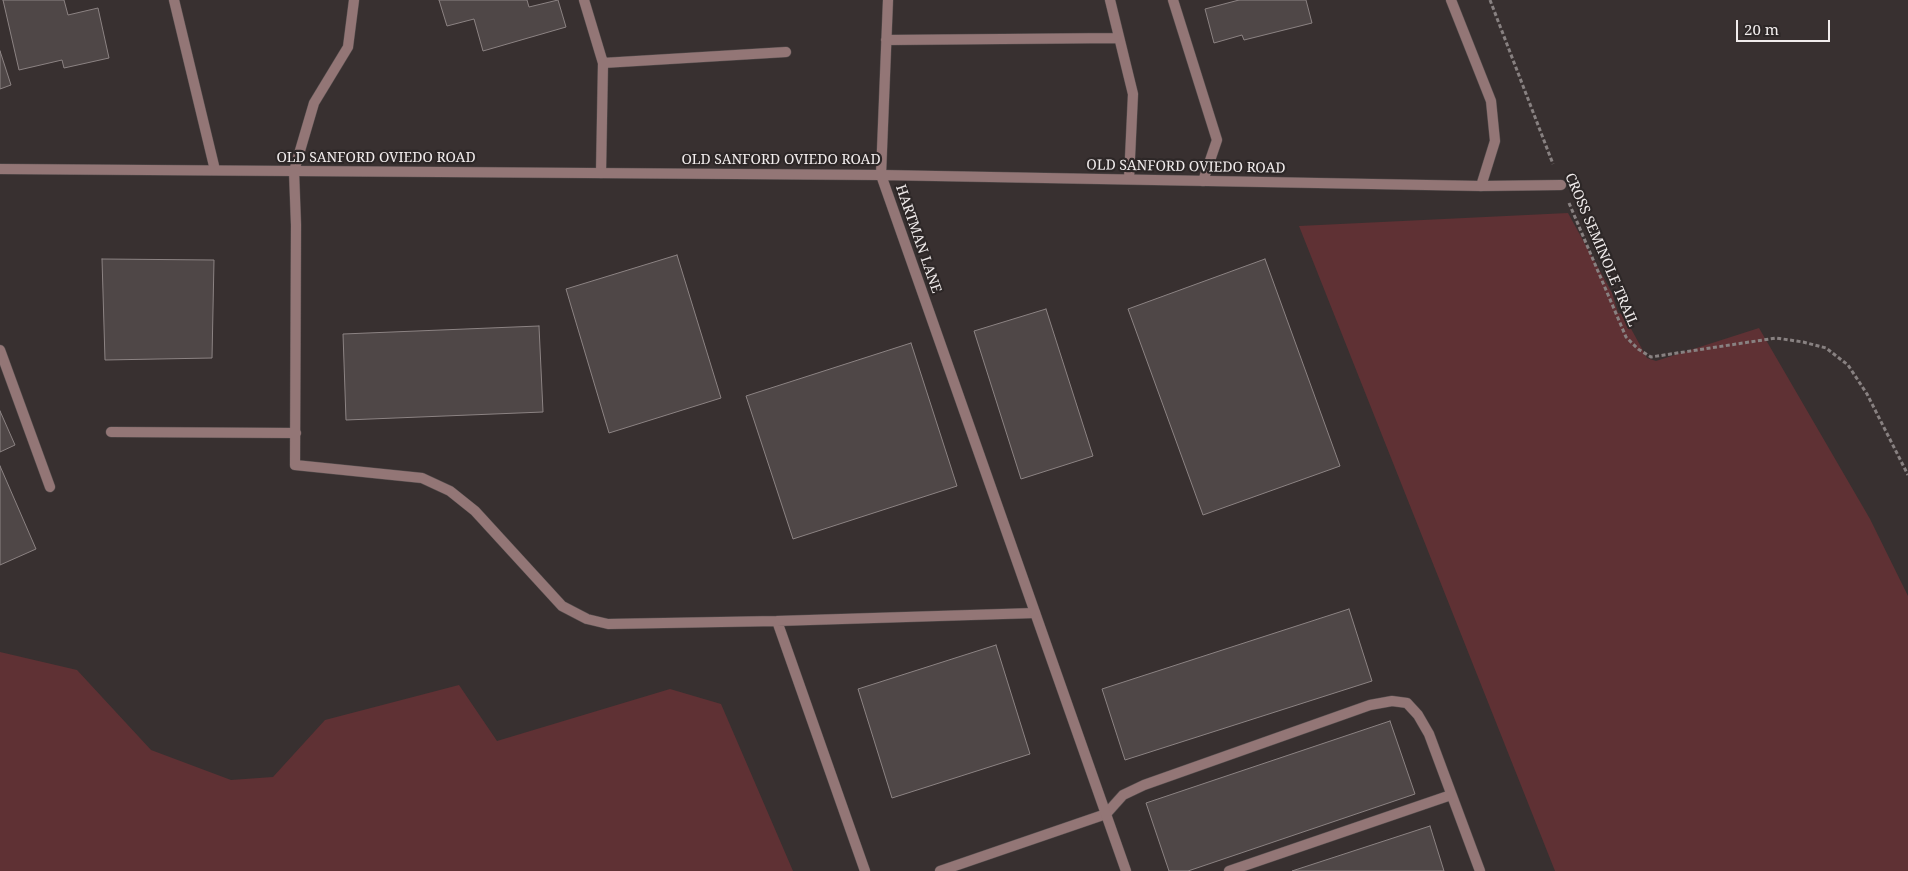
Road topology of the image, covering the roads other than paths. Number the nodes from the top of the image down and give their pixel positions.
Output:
1 (174, 0) edge
2 (354, 0) edge
3 (584, 0) edge
4 (888, 0) edge
5 (1110, 0) edge
6 (1173, 0) edge
7 (1451, 0) edge
8 (1119, 38) junction
9 (886, 40) junction
10 (786, 52) dead end
11 (603, 63) junction
12 (0, 169) edge
13 (215, 170) junction
14 (294, 171) junction
15 (601, 173) junction
16 (881, 175) junction
17 (1129, 179) junction
18 (1203, 181) junction
19 (1562, 185) road end
20 (1481, 186) junction
21 (0, 350) edge
22 (111, 432) dead end
23 (296, 433) junction
24 (50, 486) dead end
25 (1035, 613) junction
26 (777, 621) junction
27 (1451, 795) junction
28 (1106, 814) junction
29 (864, 871) edge
30 (940, 871) edge
31 (1126, 871) edge
32 (1229, 871) edge
33 (1480, 871) edge

1 - 13 street
2 - 14 street
3 - 11 street
4 - 9 street
5 - 8 street
6 - 18 street
7 - 20 street
8 - 9 street
8 - 17 street
9 - 16 street
10 - 11 street
11 - 15 street
12 - 13 street, OLD SANFORD OVIEDO ROAD
13 - 14 street, OLD SANFORD OVIEDO ROAD
14 - 15 street, OLD SANFORD OVIEDO ROAD
14 - 23 street
15 - 16 street, OLD SANFORD OVIEDO ROAD
16 - 17 street, OLD SANFORD OVIEDO ROAD
16 - 25 street, HARTMAN LANE
17 - 18 street, OLD SANFORD OVIEDO ROAD
18 - 20 street, OLD SANFORD OVIEDO ROAD
19 - 20 street, OLD SANFORD OVIEDO ROAD
21 - 24 street
22 - 23 street
23 - 26 street
25 - 26 street
25 - 28 street, HARTMAN LANE
26 - 29 street
27 - 28 street
27 - 32 street
27 - 33 street
28 - 30 street
28 - 31 street, HARTMAN LANE

